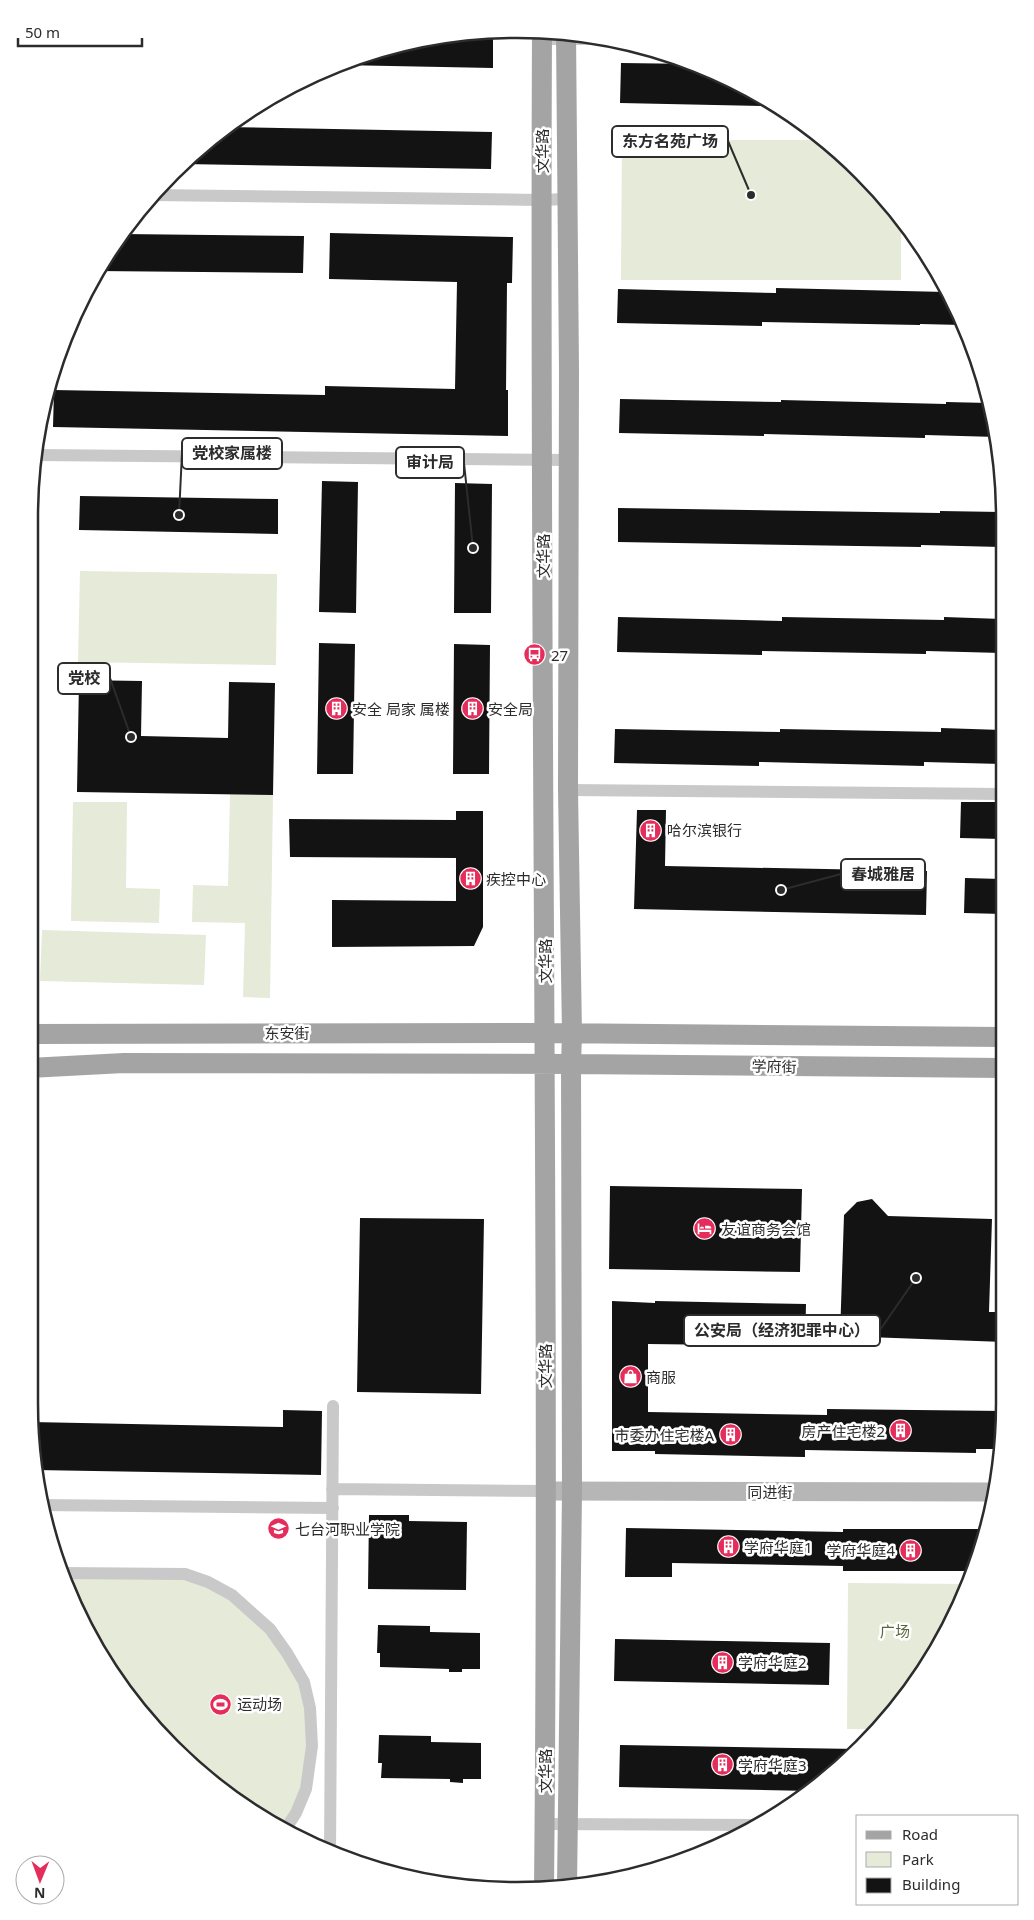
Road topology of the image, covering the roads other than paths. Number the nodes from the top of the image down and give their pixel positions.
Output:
1 (542, 39) edge
2 (566, 41) edge
3 (162, 195) edge
4 (567, 199) junction
5 (542, 200) junction
6 (42, 454) edge
7 (569, 460) junction
8 (542, 461) junction
9 (568, 790) junction
10 (996, 794) edge
11 (545, 1033) junction
12 (38, 1034) edge
13 (572, 1034) junction
14 (996, 1037) edge
15 (544, 1064) junction
16 (571, 1064) junction
17 (38, 1067) edge
18 (996, 1068) edge
19 (334, 1406) dead end
20 (332, 1489) junction
21 (546, 1491) junction
22 (572, 1492) junction
23 (988, 1492) edge
24 (49, 1506) edge
25 (333, 1508) junction
26 (69, 1573) edge
27 (289, 1824) edge
28 (545, 1824) junction
29 (568, 1824) junction
30 (744, 1825) edge
31 (328, 1843) edge
32 (568, 1879) edge
33 (544, 1881) edge

1 - 5 main road, 文华路
2 - 4 main road, 文华路
3 - 5 street
4 - 5 street
4 - 7 main road, 文华路
5 - 8 main road, 文华路
6 - 8 street
7 - 8 street
7 - 9 main road, 文华路
8 - 11 main road, 文华路
9 - 10 street
9 - 13 main road, 文华路
11 - 12 main road, 东安街
11 - 13 main road, 学府街
11 - 15 main road, 文华路
13 - 14 main road, 学府街
13 - 16 main road, 文华路
15 - 16 main road, 学府街
15 - 17 main road, 东安街
15 - 21 main road, 文华路
16 - 18 main road, 学府街
16 - 22 main road, 文华路
19 - 20 street
20 - 21 street
20 - 25 street
21 - 22 street, 同进街
21 - 28 main road, 文华路
22 - 23 street, 同进街
22 - 29 main road, 文华路
24 - 25 street
25 - 31 street
26 - 27 street
28 - 29 street
28 - 33 main road, 文华路
29 - 30 street
29 - 32 main road, 文华路

